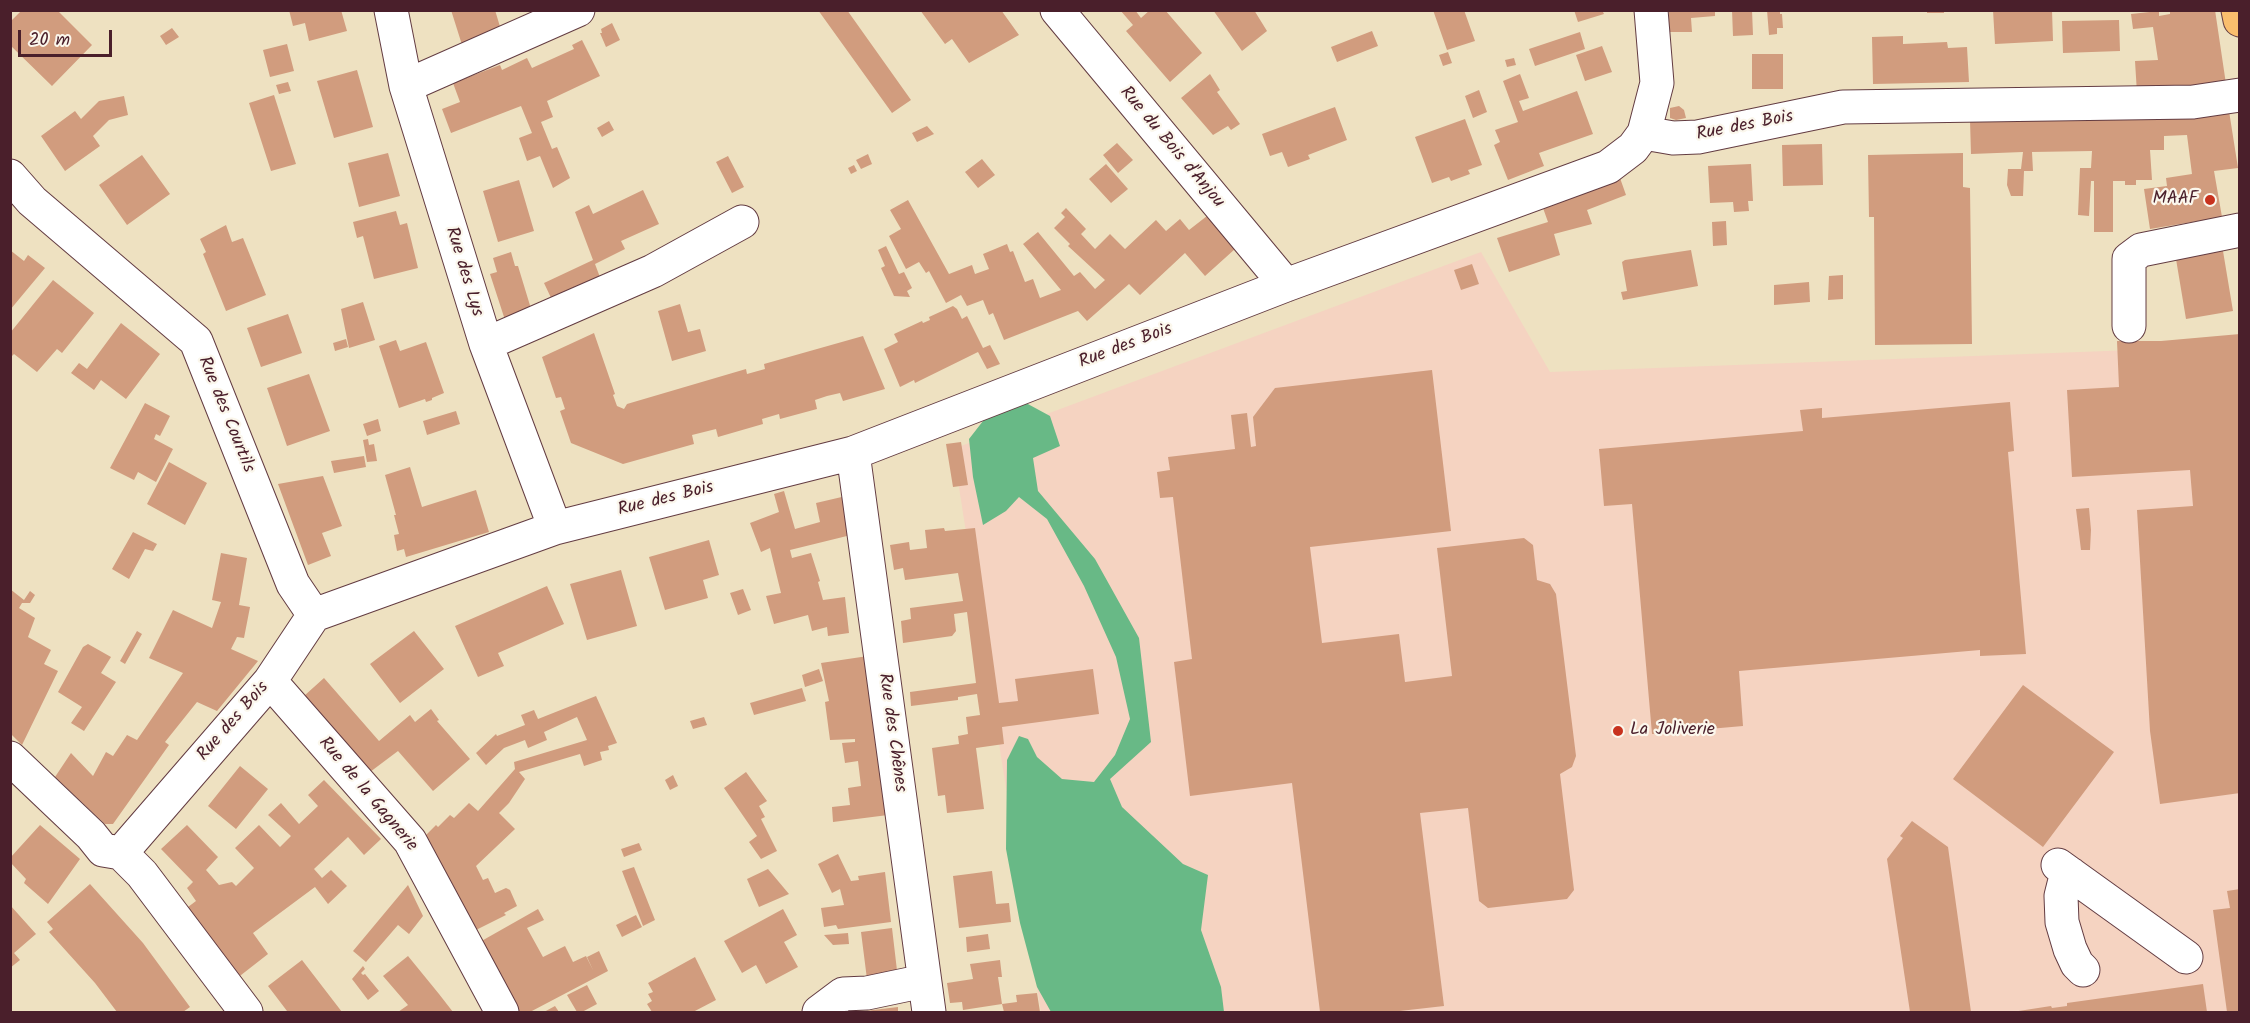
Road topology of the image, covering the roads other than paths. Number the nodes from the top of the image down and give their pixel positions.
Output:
1 (391, 10) edge
2 (578, 10) edge
3 (1057, 10) edge
4 (1651, 10) edge
5 (2238, 10) edge
6 (2240, 20) edge
7 (406, 86) junction
8 (2240, 95) edge
9 (1644, 133) junction
10 (10, 176) edge
11 (742, 222) dead end
12 (2240, 230) edge
13 (1286, 285) junction
14 (2129, 326) dead end
15 (486, 344) junction
16 (853, 453) junction
17 (555, 528) junction
18 (314, 615) junction
19 (270, 681) junction
20 (15, 772) edge
21 (121, 853) junction
22 (2186, 957) dead end
23 (2083, 970) dead end
24 (927, 997) edge
25 (246, 1012) edge
26 (502, 1012) edge
27 (819, 1012) edge

1 - 7 street, Rue des Lys
2 - 7 street
3 - 13 street, Rue du Bois d'Anjou
4 - 9 street
5 - 6 main road
7 - 15 street, Rue des Lys
8 - 9 street, Rue des Bois
9 - 13 street, Rue des Bois
10 - 18 street, Rue des Courtils
11 - 15 street
12 - 14 street
13 - 16 street, Rue des Bois
15 - 17 street, Rue des Lys
16 - 17 street, Rue des Bois
16 - 24 street, Rue des Chênes
17 - 18 street, Rue des Bois
18 - 19 street, Rue des Bois
19 - 21 street, Rue des Bois
19 - 26 street, Rue de la Gagnerie
20 - 21 street
21 - 25 street
22 - 23 street
24 - 27 street

